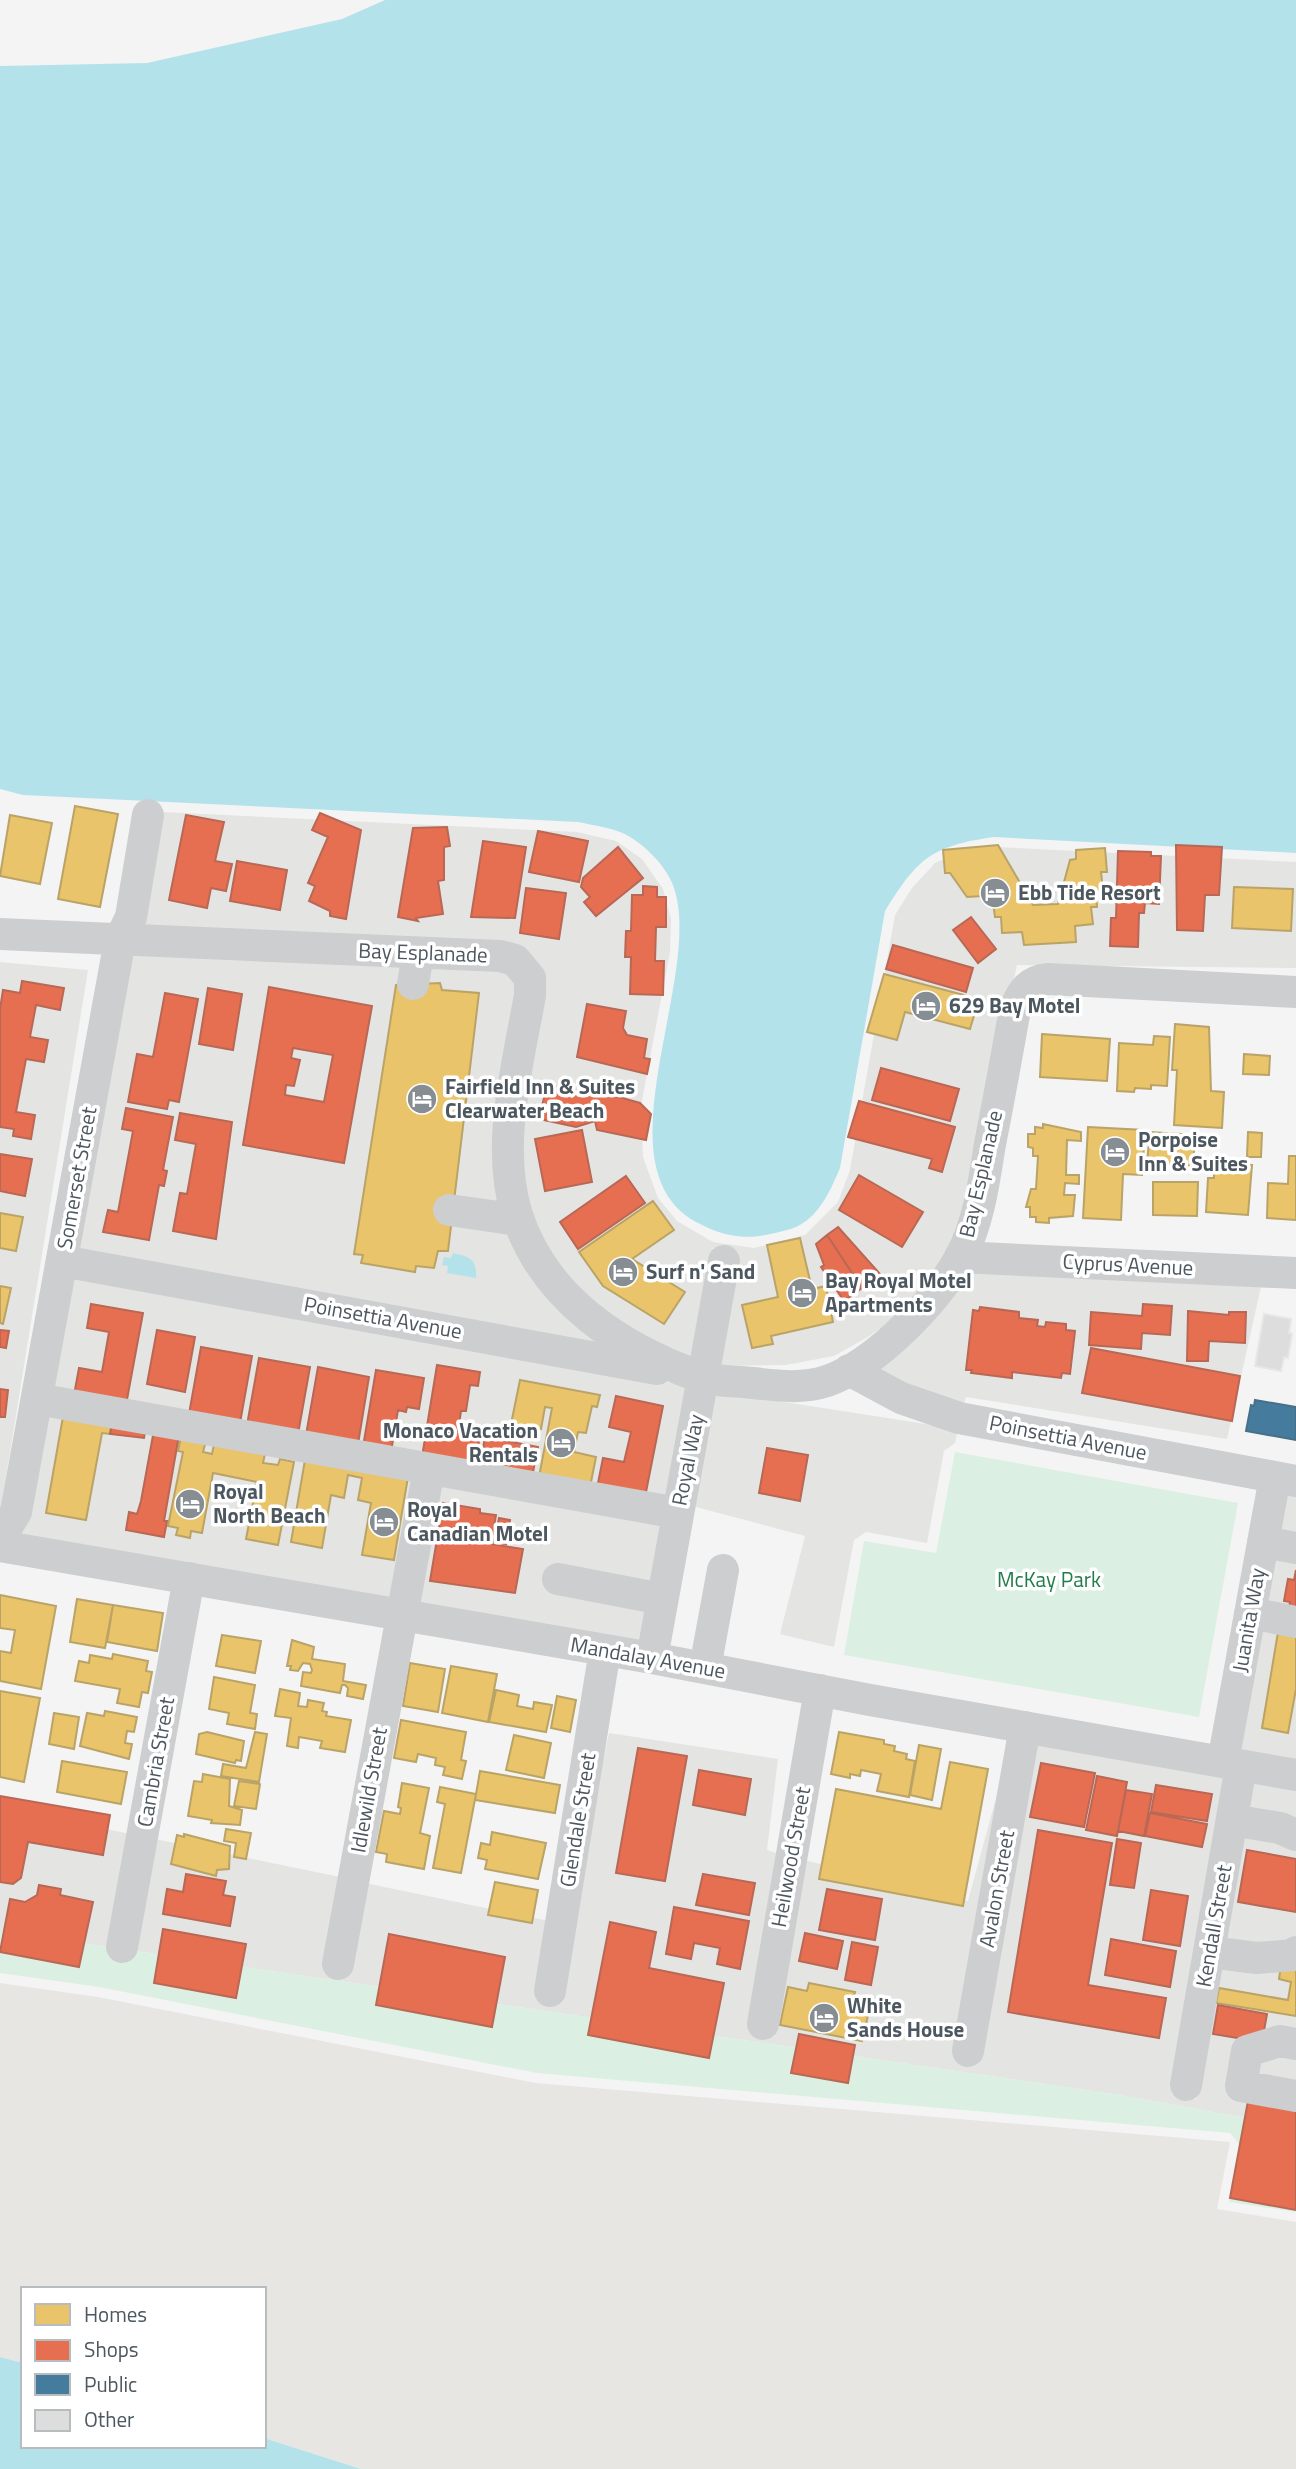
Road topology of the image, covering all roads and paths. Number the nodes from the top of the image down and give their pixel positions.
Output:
1 (148, 815) dead end
2 (0, 934) edge
3 (120, 940) junction
4 (418, 953) junction
5 (413, 984) dead end
6 (1296, 992) edge
7 (449, 1210) dead end
8 (519, 1220) junction
9 (960, 1257) junction
10 (62, 1261) junction
11 (724, 1261) dead end
12 (1296, 1273) edge
13 (849, 1370) junction
14 (703, 1377) junction
15 (37, 1399) junction
16 (429, 1469) junction
17 (1286, 1479) edge
18 (678, 1513) junction
19 (0, 1538) edge
20 (1264, 1542) junction
21 (0, 1546) edge
22 (1296, 1548) edge
23 (723, 1570) dead end
24 (189, 1578) junction
25 (558, 1579) dead end
26 (663, 1599) junction
27 (1250, 1613) junction
28 (400, 1615) junction
29 (1296, 1622) edge
30 (605, 1650) junction
31 (652, 1658) junction
32 (705, 1668) junction
33 (820, 1690) junction
34 (1025, 1727) junction
35 (1232, 1764) junction
36 (1296, 1775) edge
37 (1232, 1820) junction
38 (1296, 1835) edge
39 (122, 1947) dead end
40 (1209, 1952) junction
41 (1296, 1952) edge
42 (338, 1965) dead end
43 (550, 1991) dead end
44 (763, 2024) dead end
45 (1296, 2044) edge
46 (968, 2051) dead end
47 (1186, 2085) dead end
48 (1296, 2096) edge

1 - 3 street, Somerset Street
2 - 3 street, Bay Esplanade
3 - 4 street, Bay Esplanade
3 - 10 street, Somerset Street
4 - 5 street
4 - 8 street, Bay Esplanade
6 - 9 street, Bay Esplanade
7 - 8 street
8 - 14 street, Bay Esplanade
9 - 12 street, Cyprus Avenue
9 - 13 street, Bay Esplanade
10 - 14 street, Poinsettia Avenue
10 - 15 street, Somerset Street
11 - 14 street, Royal Way
13 - 14 street, Bay Esplanade
13 - 17 street, Poinsettia Avenue
14 - 18 street, Royal Way
15 - 16 street
15 - 19 street, Somerset Street
16 - 18 street
16 - 28 street, Idlewild Street
17 - 20 street, Juanita Way
18 - 26 street, Royal Way
20 - 22 street
20 - 27 street, Juanita Way
21 - 24 street, Mandalay Avenue
23 - 32 street
24 - 28 street, Mandalay Avenue
24 - 39 street, Cambria Street
25 - 26 street
26 - 31 street, Royal Way
27 - 29 street
27 - 35 street, Juanita Way
28 - 30 street, Mandalay Avenue
28 - 42 street, Idlewild Street
30 - 31 street, Mandalay Avenue
30 - 43 street, Glendale Street
31 - 32 street, Mandalay Avenue
32 - 33 street, Mandalay Avenue
33 - 34 street, Mandalay Avenue
33 - 44 street, Heilwood Street
34 - 35 street, Mandalay Avenue
34 - 46 street, Avalon Street
35 - 36 street, Mandalay Avenue
35 - 37 street, Kendall Street
37 - 38 street
37 - 40 street, Kendall Street
40 - 41 street
40 - 47 street, Kendall Street
45 - 48 street

